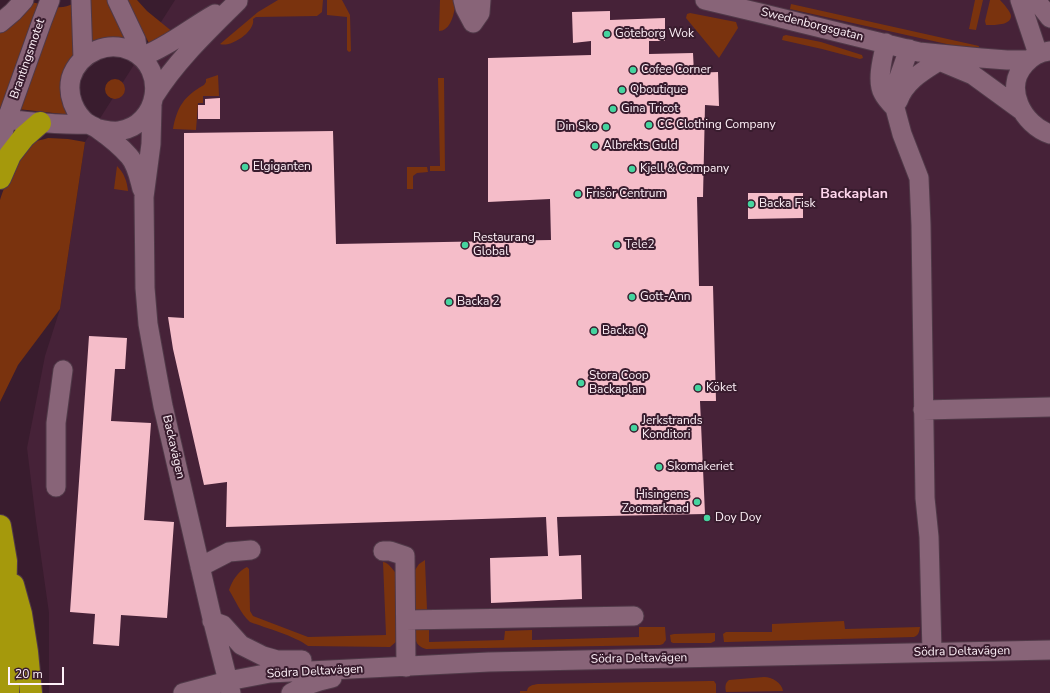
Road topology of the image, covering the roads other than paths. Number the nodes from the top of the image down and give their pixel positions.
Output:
1 (24, 0) edge
2 (50, 0) edge
3 (81, 0) edge
4 (118, 0) edge
5 (238, 0) edge
6 (463, 0) edge
7 (481, 0) edge
8 (705, 0) edge
9 (1020, 0) edge
10 (1033, 0) edge
11 (761, 6) edge
12 (1050, 18) edge
13 (0, 23) edge
14 (886, 43) junction
15 (914, 50) junction
16 (139, 55) junction
17 (1039, 55) edge
18 (83, 59) junction
19 (939, 61) junction
20 (153, 101) junction
21 (895, 108) junction
22 (1021, 110) junction
23 (4, 119) edge
24 (40, 123) junction
25 (93, 127) junction
26 (1048, 135) edge
27 (0, 144) edge
28 (0, 178) edge
29 (144, 197) junction
30 (63, 370) dead end
31 (1050, 407) edge
32 (923, 410) junction
33 (56, 487) dead end
34 (0, 526) edge
35 (251, 550) dead end
36 (383, 551) dead end
37 (6, 560) junction
38 (200, 568) junction
39 (634, 616) dead end
40 (406, 620) junction
41 (212, 621) junction
42 (1050, 650) edge
43 (932, 652) junction
44 (398, 667) junction
45 (229, 687) edge
46 (8, 693) edge
47 (31, 693) edge
48 (183, 693) edge
49 (291, 693) edge

1 - 13 street
2 - 23 street, Brantingsmotet
3 - 18 street
4 - 16 street
5 - 16 street
5 - 20 street
6 - 7 street
8 - 11 street, Swedenborgsgatan
9 - 17 street
10 - 12 street
11 - 14 street, Swedenborgsgatan
14 - 15 street, Swedenborgsgatan
14 - 21 street
15 - 17 street, Swedenborgsgatan
15 - 19 street, Swedenborgsgatan
15 - 21 street
16 - 18 street
16 - 20 street
17 - 22 street, Swedenborgsgatan
18 - 25 street
19 - 21 street
19 - 22 street, Swedenborgsgatan
20 - 25 street
20 - 29 street, Backavägen
21 - 32 street
22 - 26 street, Swedenborgsgatan
23 - 24 street
23 - 27 street, Brantingsmotet
24 - 25 street
24 - 28 highway
25 - 29 street, Backavägen
29 - 38 street, Backavägen
30 - 33 street
31 - 32 street
32 - 43 street
34 - 37 highway
35 - 38 street
36 - 40 street
37 - 46 highway
37 - 47 highway
38 - 41 street, Backavägen
39 - 40 street
40 - 44 street
41 - 44 street
41 - 45 street, Backavägen
42 - 43 street, Södra Deltavägen
43 - 44 street, Södra Deltavägen
44 - 45 street, Södra Deltavägen
44 - 49 street
45 - 48 street, Södra Deltavägen

